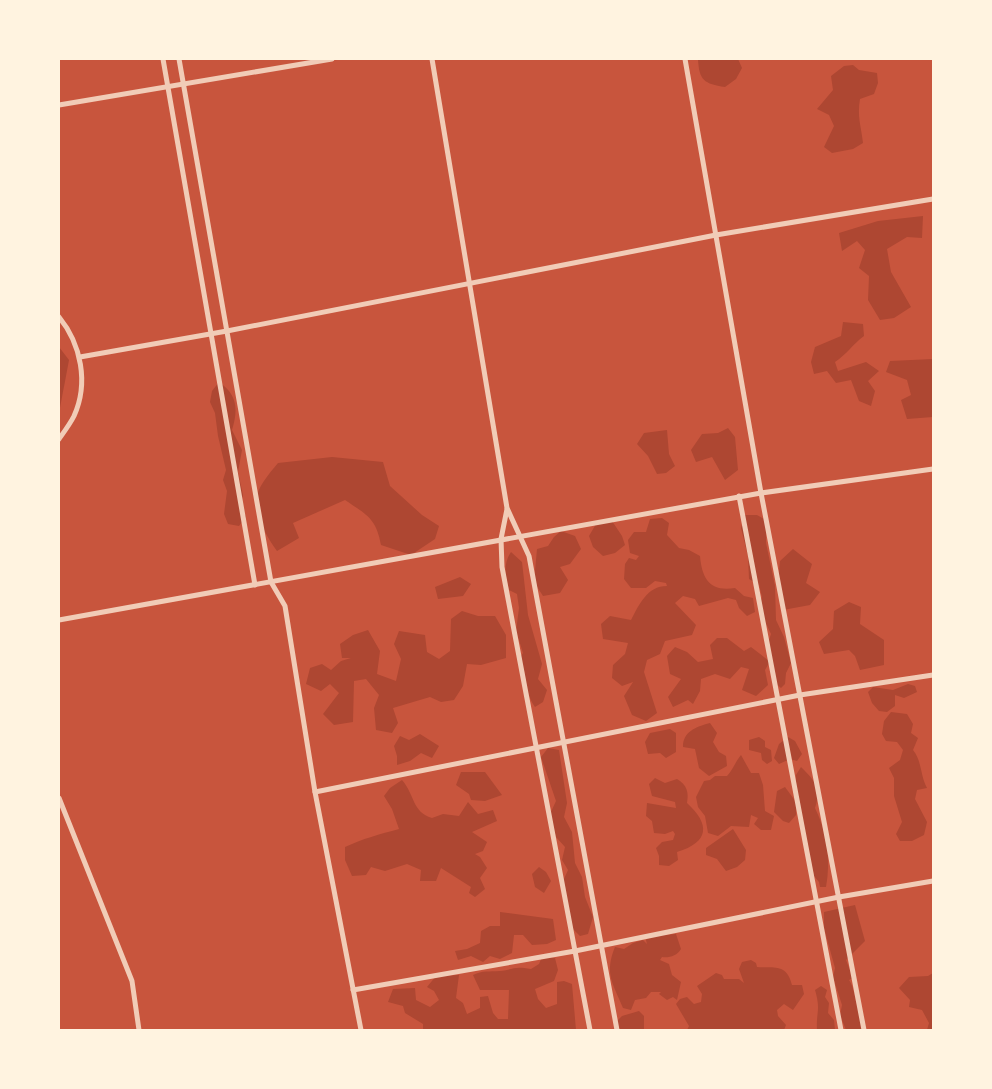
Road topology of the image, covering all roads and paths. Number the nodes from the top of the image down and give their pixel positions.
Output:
1 (162, 59) edge
2 (179, 59) edge
3 (332, 59) edge
4 (432, 59) edge
5 (685, 59) edge
6 (183, 82) junction
7 (167, 85) junction
8 (59, 105) edge
9 (933, 199) edge
10 (716, 235) junction
11 (468, 283) junction
12 (59, 316) edge
13 (227, 331) junction
14 (211, 334) junction
15 (80, 357) junction
16 (59, 439) edge
17 (933, 469) edge
18 (761, 492) junction
19 (739, 496) junction
20 (508, 508) junction
21 (520, 536) junction
22 (502, 539) junction
23 (271, 582) junction
24 (255, 585) junction
25 (59, 620) edge
26 (933, 675) edge
27 (800, 695) junction
28 (778, 701) junction
29 (563, 742) junction
30 (536, 747) junction
31 (315, 792) junction
32 (59, 798) edge
33 (933, 881) edge
34 (839, 897) junction
35 (816, 903) junction
36 (601, 945) junction
37 (575, 951) junction
38 (354, 990) junction
39 (139, 1030) edge
40 (361, 1030) edge
41 (590, 1030) edge
42 (617, 1030) edge
43 (841, 1030) edge
44 (864, 1030) edge

1 - 7 street
2 - 6 street
3 - 6 street
4 - 11 street
5 - 10 street
6 - 7 street
6 - 13 street
7 - 8 street
7 - 14 street
9 - 10 street
10 - 11 street
10 - 18 street
11 - 13 street
11 - 20 street
12 - 15 street
13 - 14 street
13 - 23 street
14 - 15 street
14 - 24 street
15 - 16 street
17 - 18 street
18 - 19 street
18 - 27 street
19 - 21 street
19 - 28 street
20 - 21 street
20 - 22 street
21 - 22 street
21 - 29 street
22 - 23 street
22 - 30 street
23 - 24 street
23 - 31 street
24 - 25 street
26 - 27 street
27 - 28 street
27 - 34 street
28 - 29 street
28 - 35 street
29 - 30 street
29 - 36 street
30 - 31 street
30 - 37 street
31 - 38 street
32 - 39 street
33 - 34 street
34 - 35 street
34 - 44 street
35 - 36 street
35 - 43 street
36 - 37 street
36 - 42 street
37 - 38 street
37 - 41 street
38 - 40 street

